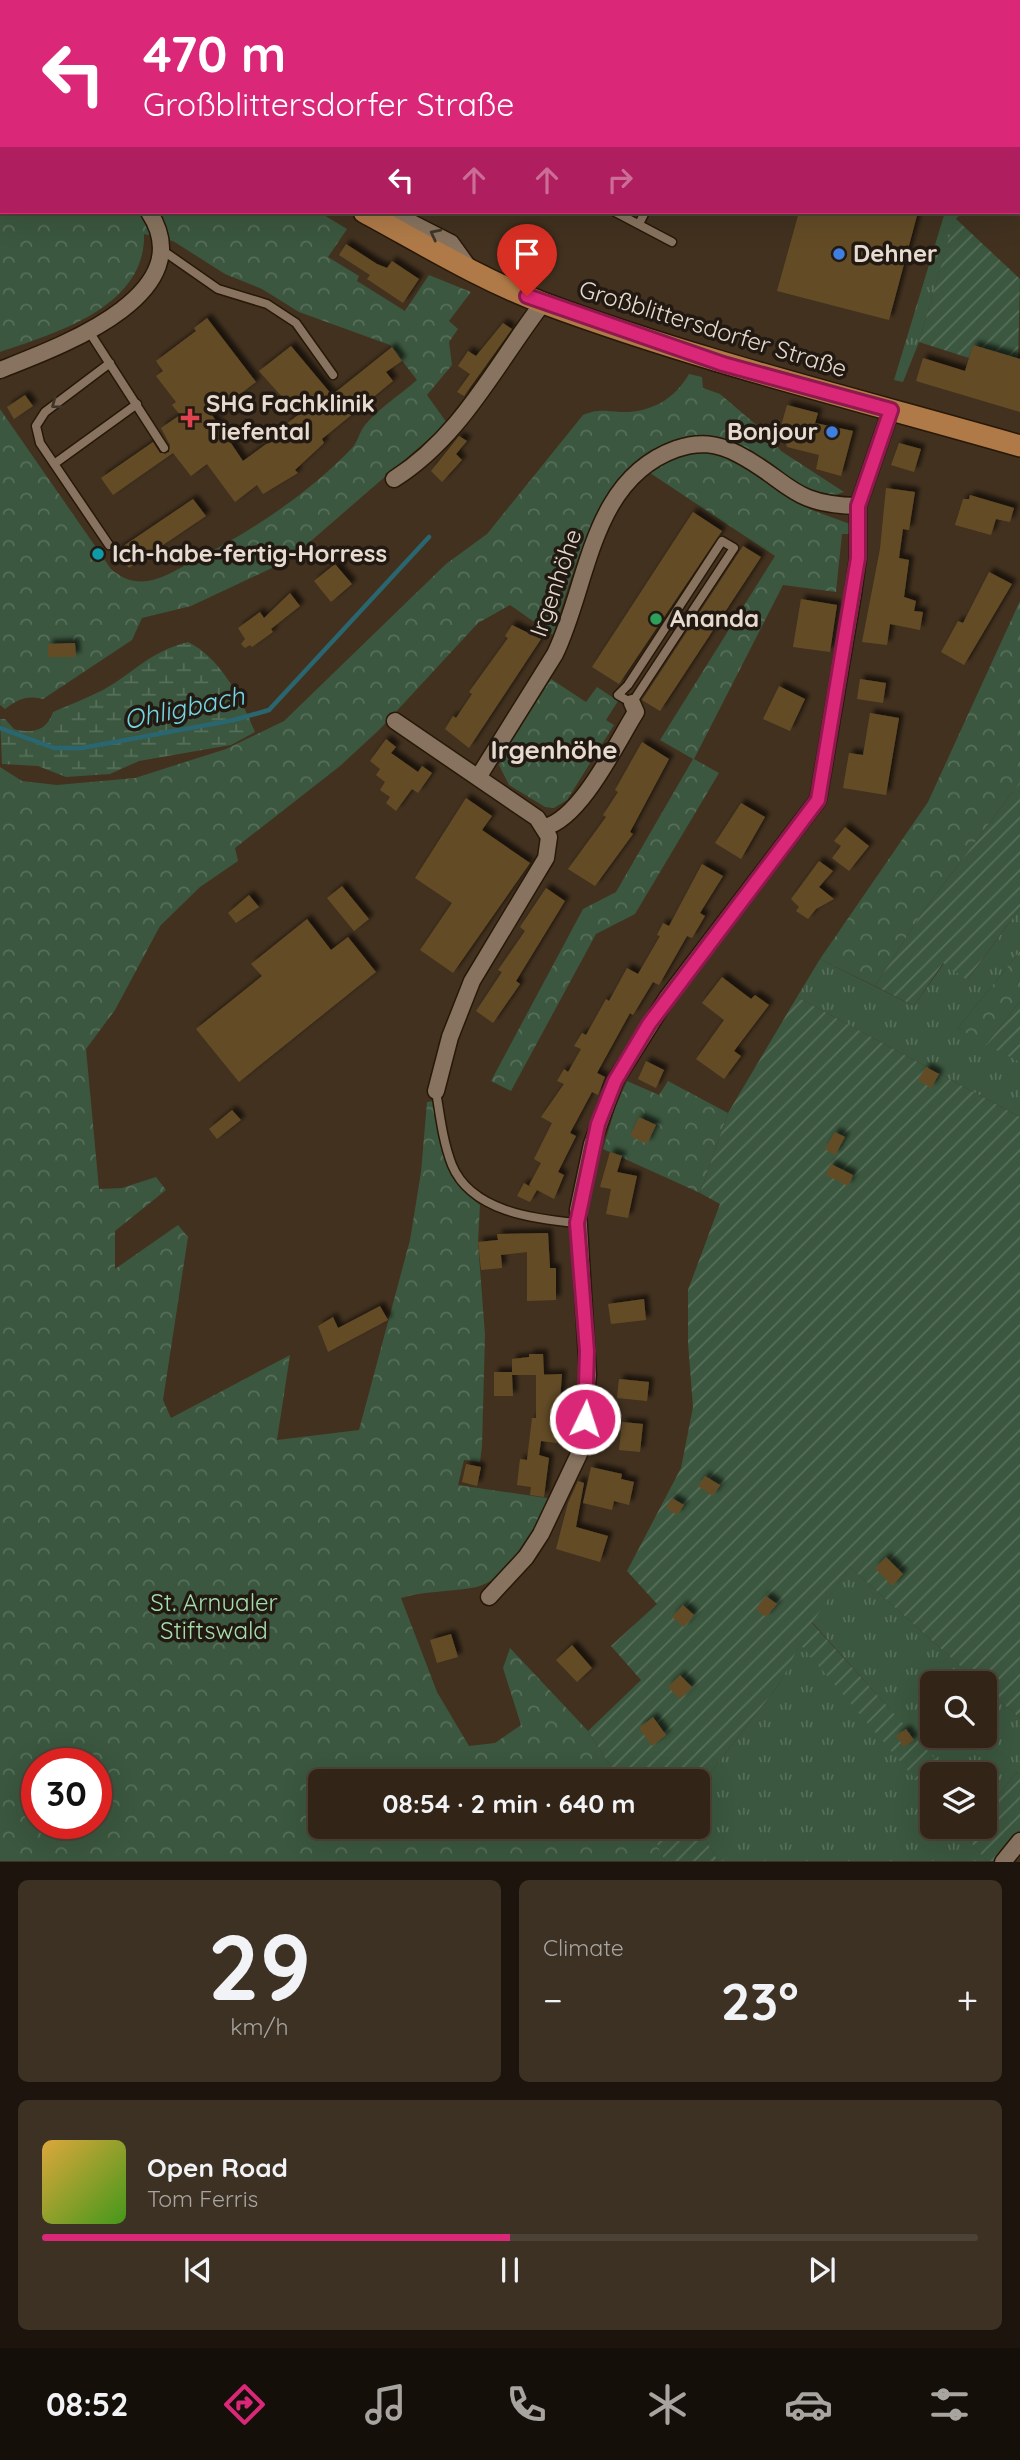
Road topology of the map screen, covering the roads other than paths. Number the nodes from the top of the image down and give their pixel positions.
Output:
1 (150, 214) edge
2 (368, 214) edge
3 (394, 214) edge
4 (619, 214) edge
5 (644, 214) edge
6 (639, 224) junction
7 (672, 242) dead end
8 (162, 250) junction
9 (470, 270) junction
10 (543, 303) junction
11 (90, 333) junction
12 (110, 363) junction
13 (0, 370) edge
14 (333, 375) dead end
15 (137, 404) junction
16 (891, 410) junction
17 (1020, 446) edge
18 (164, 448) dead end
19 (54, 464) junction
20 (394, 478) dead end
21 (858, 506) junction
22 (109, 545) dead end
23 (632, 704) junction
24 (395, 721) dead end
25 (479, 776) junction
26 (545, 827) junction
27 (436, 1091) joint
28 (577, 1223) junction
29 (489, 1597) dead end
30 (1020, 1841) edge
31 (1003, 1861) edge

1 - 8 street
2 - 9 main road, Großblittersdorfer Straße
9 -> 3 street
4 - 6 lane
5 - 6 lane
6 - 7 lane
8 - 11 street
8 - 14 lane
9 - 10 main road, Großblittersdorfer Straße
10 - 16 main road, Großblittersdorfer Straße
10 - 20 street
11 - 12 lane
11 - 13 street
12 - 15 lane
12 -> 19 lane
15 - 18 lane
15 - 19 lane
16 - 17 main road, Großblittersdorfer Straße
16 - 21 street
19 - 22 lane
21 - 25 street, Irgenhöhe
21 - 28 street
23 - 23 lane
23 - 26 street
24 - 25 street
25 - 26 street
26 - 27 street
27 - 28 lane
28 - 29 street
30 - 31 street

